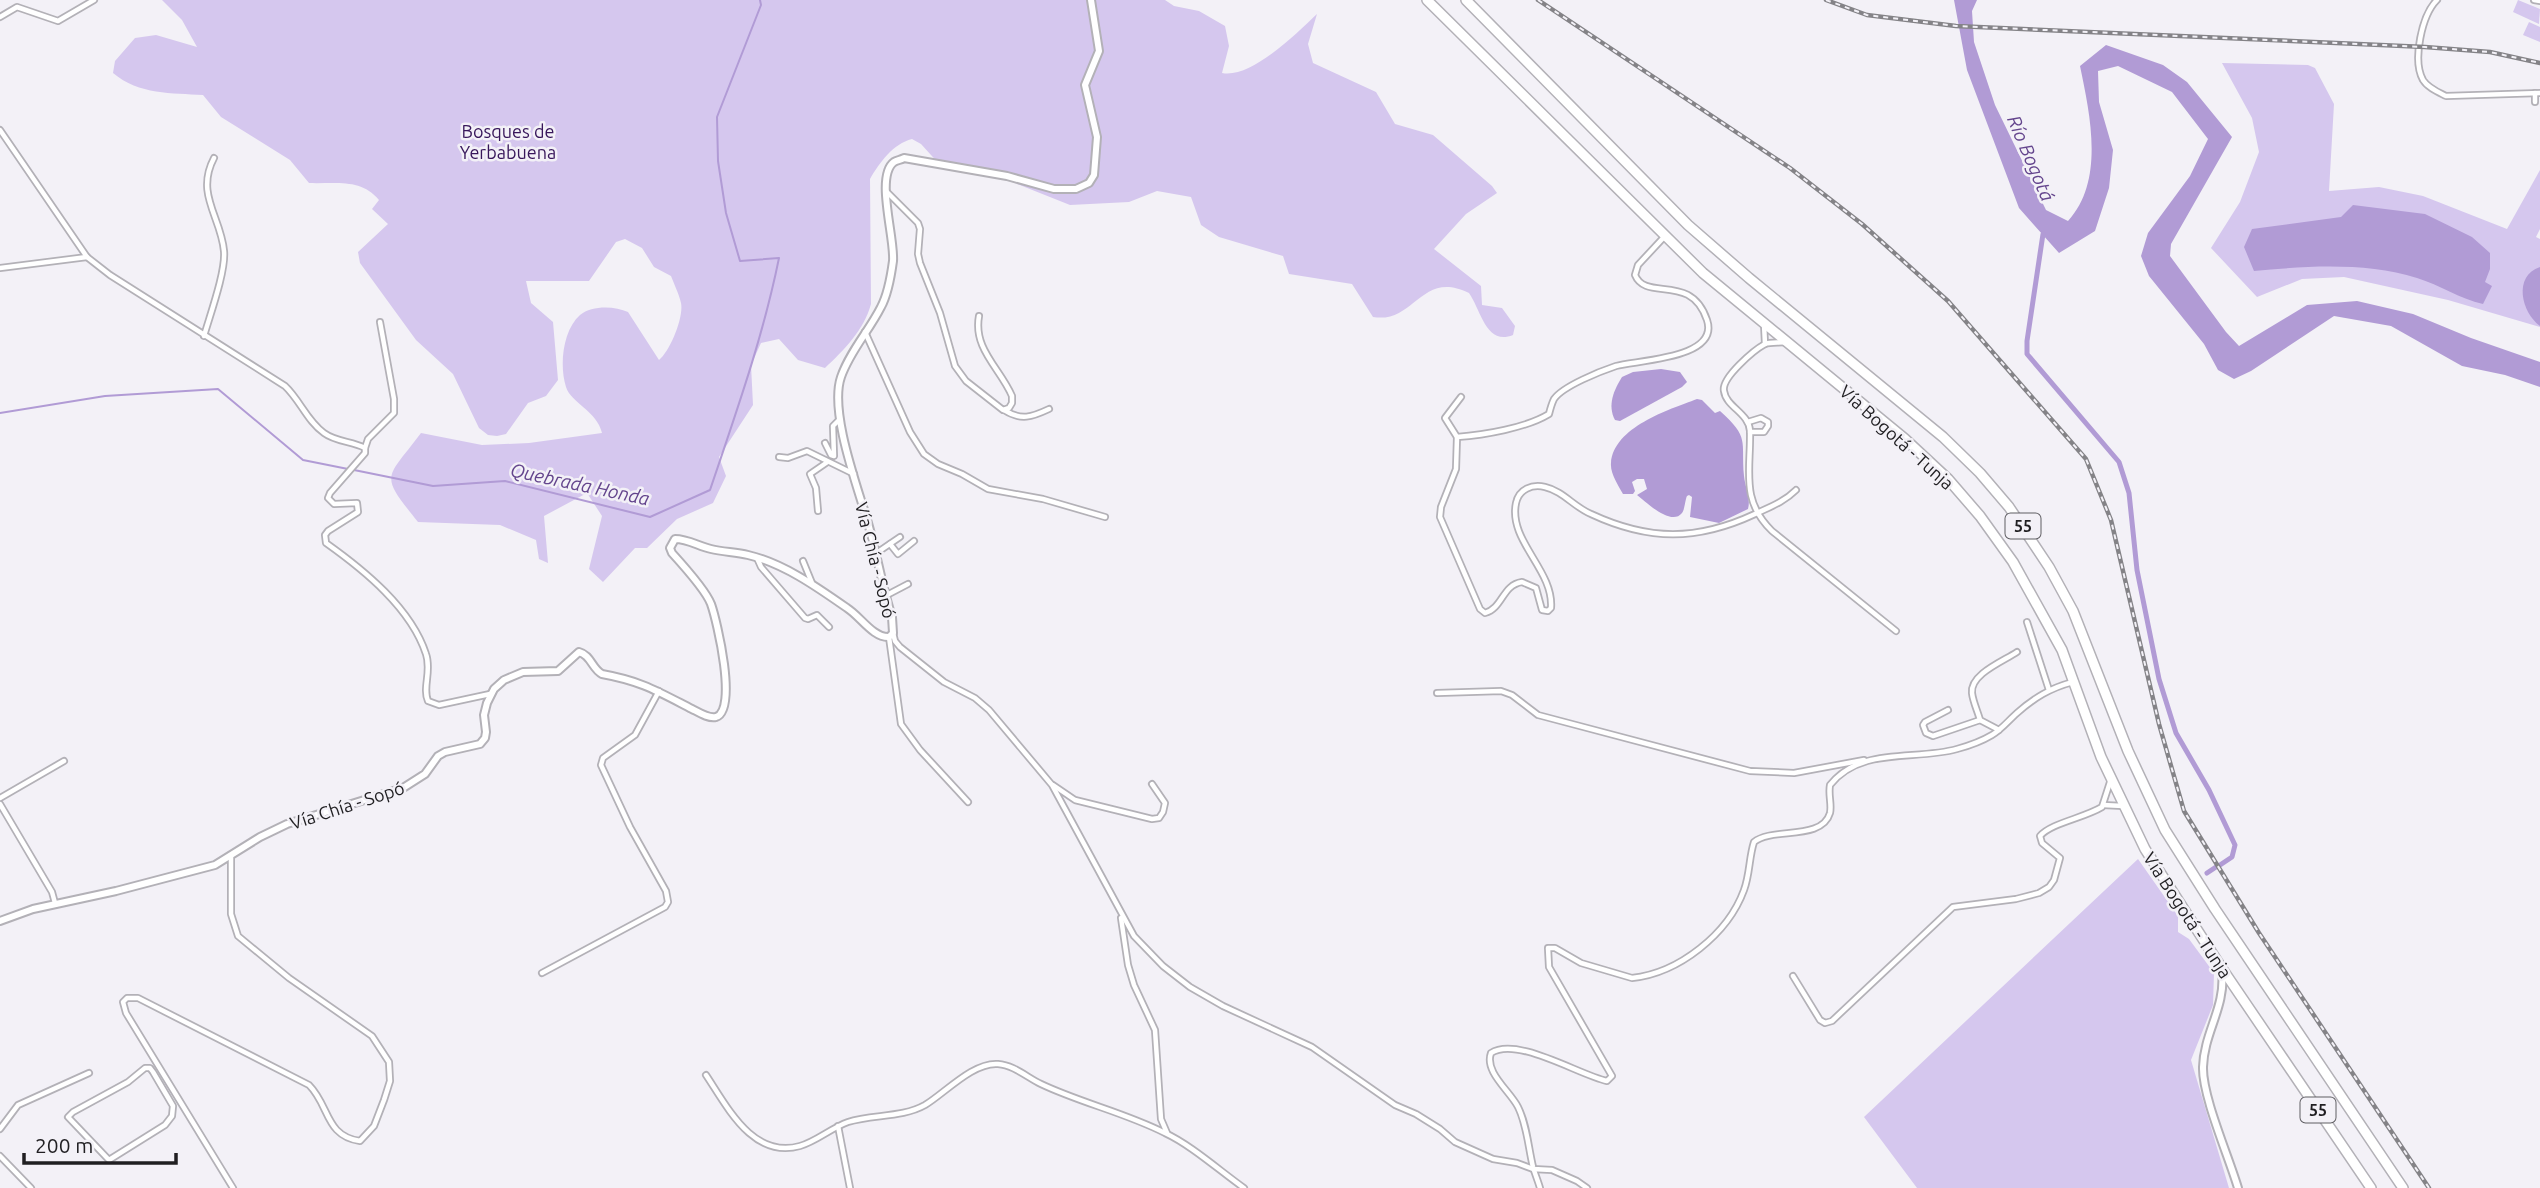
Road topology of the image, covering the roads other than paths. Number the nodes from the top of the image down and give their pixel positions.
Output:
1 (94, 0) edge
2 (1091, 0) edge
3 (1427, 0) edge
4 (1466, 0) edge
5 (2437, 0) edge
6 (2534, 0) edge
7 (2540, 1) edge
8 (0, 17) edge
9 (2538, 93) edge
10 (2535, 102) dead end
11 (0, 130) edge
12 (214, 158) dead end
13 (885, 191) junction
14 (1665, 236) junction
15 (87, 257) junction
16 (0, 268) edge
17 (979, 316) dead end
18 (380, 322) dead end
19 (1764, 324) junction
20 (865, 331) junction
21 (205, 336) junction
22 (1786, 342) junction
23 (1765, 344) junction
24 (1461, 397) dead end
25 (1049, 409) dead end
26 (1003, 410) junction
27 (841, 419) junction
28 (1748, 422) junction
29 (1750, 432) junction
30 (1457, 437) junction
31 (825, 443) dead end
32 (365, 448) junction
33 (779, 457) dead end
34 (827, 463) junction
35 (854, 475) junction
36 (1796, 490) dead end
37 (818, 511) dead end
38 (1757, 513) junction
39 (1105, 517) dead end
40 (900, 537) dead end
41 (914, 541) dead end
42 (890, 544) junction
43 (876, 554) junction
44 (757, 558) junction
45 (803, 561) dead end
46 (908, 584) dead end
47 (814, 586) junction
48 (887, 596) junction
49 (2027, 622) dead end
50 (829, 627) dead end
51 (1896, 631) dead end
52 (891, 635) junction
53 (2017, 652) dead end
54 (2075, 681) junction
55 (2049, 690) junction
56 (659, 691) junction
57 (1437, 693) dead end
58 (491, 694) junction
59 (1948, 710) dead end
60 (1980, 720) junction
61 (1999, 730) junction
62 (1872, 759) junction
63 (64, 761) dead end
64 (2111, 779) junction
65 (1052, 785) junction
66 (1152, 785) dead end
67 (0, 798) edge
68 (968, 802) dead end
69 (0, 804) edge
70 (2103, 804) junction
71 (2123, 806) junction
72 (231, 856) junction
73 (55, 903) junction
74 (1121, 913) junction
75 (0, 921) edge
76 (2221, 967) junction
77 (542, 973) dead end
78 (1793, 975) dead end
79 (89, 1073) dead end
80 (706, 1075) dead end
81 (173, 1091) junction
82 (166, 1094) junction
83 (838, 1126) junction
84 (0, 1129) edge
85 (1167, 1133) junction
86 (0, 1156) edge
87 (1533, 1169) junction
88 (31, 1188) edge
89 (233, 1188) edge
90 (850, 1188) edge
91 (1244, 1188) edge
92 (1540, 1188) edge
93 (1587, 1188) edge
94 (2238, 1188) edge
95 (2371, 1188) edge
96 (2403, 1188) edge

1 - 8 street
2 - 13 street
3 - 14 highway, Vía Bogotá - Tunja / 55
4 - 96 highway, Vía Bogotá - Tunja / 55
5 - 9 street
6 - 7 street
9 - 10 street
11 - 15 street
12 - 21 street
13 - 20 street, Vía Chía - Sopó
13 - 26 street
14 - 19 highway, Vía Bogotá - Tunja / 55
14 - 30 street
15 - 16 street
15 - 21 street
17 - 26 street
18 - 32 street
19 - 22 highway, Vía Bogotá - Tunja / 55
19 - 23 street
20 - 27 street, Vía Chía - Sopó
20 - 39 street
21 - 32 street
22 - 23 street
22 - 54 highway, Vía Bogotá - Tunja / 55
23 - 28 street
24 - 30 street
25 - 26 street
27 - 31 street
27 - 35 street, Vía Chía - Sopó
28 - 29 street
28 - 29 street
29 - 38 street
30 - 38 street
32 - 58 street
33 - 34 street
34 - 35 street
34 - 37 street
35 - 43 street, Vía Chía - Sopó
36 - 38 street
38 - 51 street
40 - 42 street
41 - 42 street
42 - 43 street
43 - 48 street, Vía Chía - Sopó
44 - 47 street, Vía Chía - Sopó
44 - 50 street
44 - 56 street, Vía Chía - Sopó
45 - 47 street
46 - 48 street
47 - 52 street, Vía Chía - Sopó
48 - 52 street, Vía Chía - Sopó
49 - 55 street
52 - 65 street
52 - 68 street
53 - 60 street
54 - 55 street
54 - 64 highway, Vía Bogotá - Tunja / 55
55 - 61 street
56 - 58 street, Vía Chía - Sopó
56 - 77 street
57 - 62 street
58 - 72 street, Vía Chía - Sopó
59 - 60 street
60 - 61 street
61 - 62 street
62 - 87 street
63 - 67 street
64 - 70 street
64 - 71 highway, Vía Bogotá - Tunja / 55
65 - 66 street
65 - 74 street
69 - 73 street
70 - 71 street
70 - 78 street
71 - 76 highway, Vía Bogotá - Tunja / 55
72 - 73 street, Vía Chía - Sopó
72 - 81 street
73 - 75 street, Vía Chía - Sopó
74 - 85 street
74 - 87 street
76 - 94 street
76 - 95 highway, Vía Bogotá - Tunja / 55
79 - 84 street
80 - 83 street
81 - 82 street
81 - 89 street
82 - 82 street
83 - 85 street
83 - 90 street
85 - 91 street
86 - 88 street
87 - 92 street
87 - 93 street

